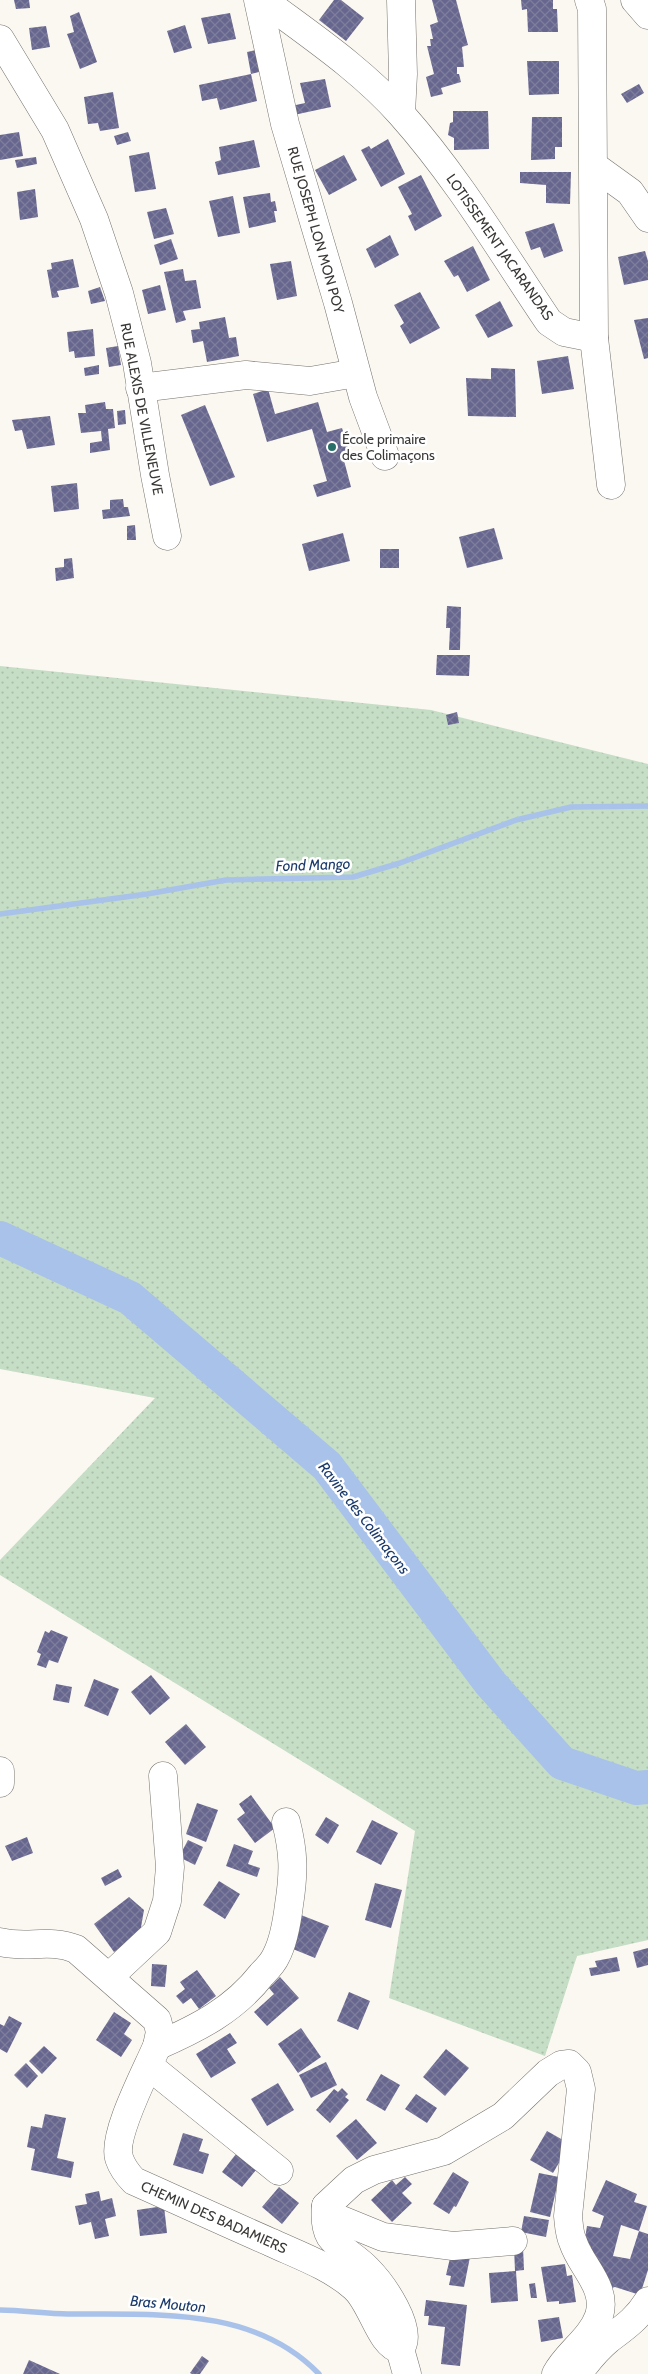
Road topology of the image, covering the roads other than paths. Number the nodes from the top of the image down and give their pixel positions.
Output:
1 (258, 0) edge
2 (263, 0) edge
3 (401, 0) edge
4 (589, 0) edge
5 (0, 39) edge
6 (401, 113) junction
7 (594, 166) junction
8 (648, 218) edge
9 (594, 338) junction
10 (356, 373) junction
11 (140, 388) junction
12 (385, 456) dead end
13 (611, 485) dead end
14 (168, 536) dead end
15 (0, 1771) edge
16 (164, 1776) dead end
17 (0, 1783) edge
18 (286, 1822) dead end
19 (0, 1942) edge
20 (109, 1977) junction
21 (153, 2056) junction
22 (279, 2171) dead end
23 (326, 2206) junction
24 (513, 2241) dead end
25 (648, 2301) edge
26 (404, 2361) edge
27 (556, 2374) edge
28 (578, 2374) edge

1 - 10 street, RUE JOSEPH LON MON POY
2 - 6 street, LOTISSEMENT JACARANDAS
3 - 6 street
4 - 7 street
5 - 11 street, RUE ALEXIS DE VILLENEUVE
6 - 9 street, LOTISSEMENT JACARANDAS
7 - 8 street
7 - 9 street
9 - 13 street
10 - 11 street
10 - 12 street, RUE JOSEPH LON MON POY
11 - 14 street, RUE ALEXIS DE VILLENEUVE
15 - 17 street
16 - 20 street
18 - 21 street
19 - 20 street, CHEMIN DES BADAMIERS
20 - 21 street, CHEMIN DES BADAMIERS
21 - 22 street
21 - 26 street, CHEMIN DES BADAMIERS
23 - 24 street
23 - 26 street
23 - 27 street
25 - 28 street

